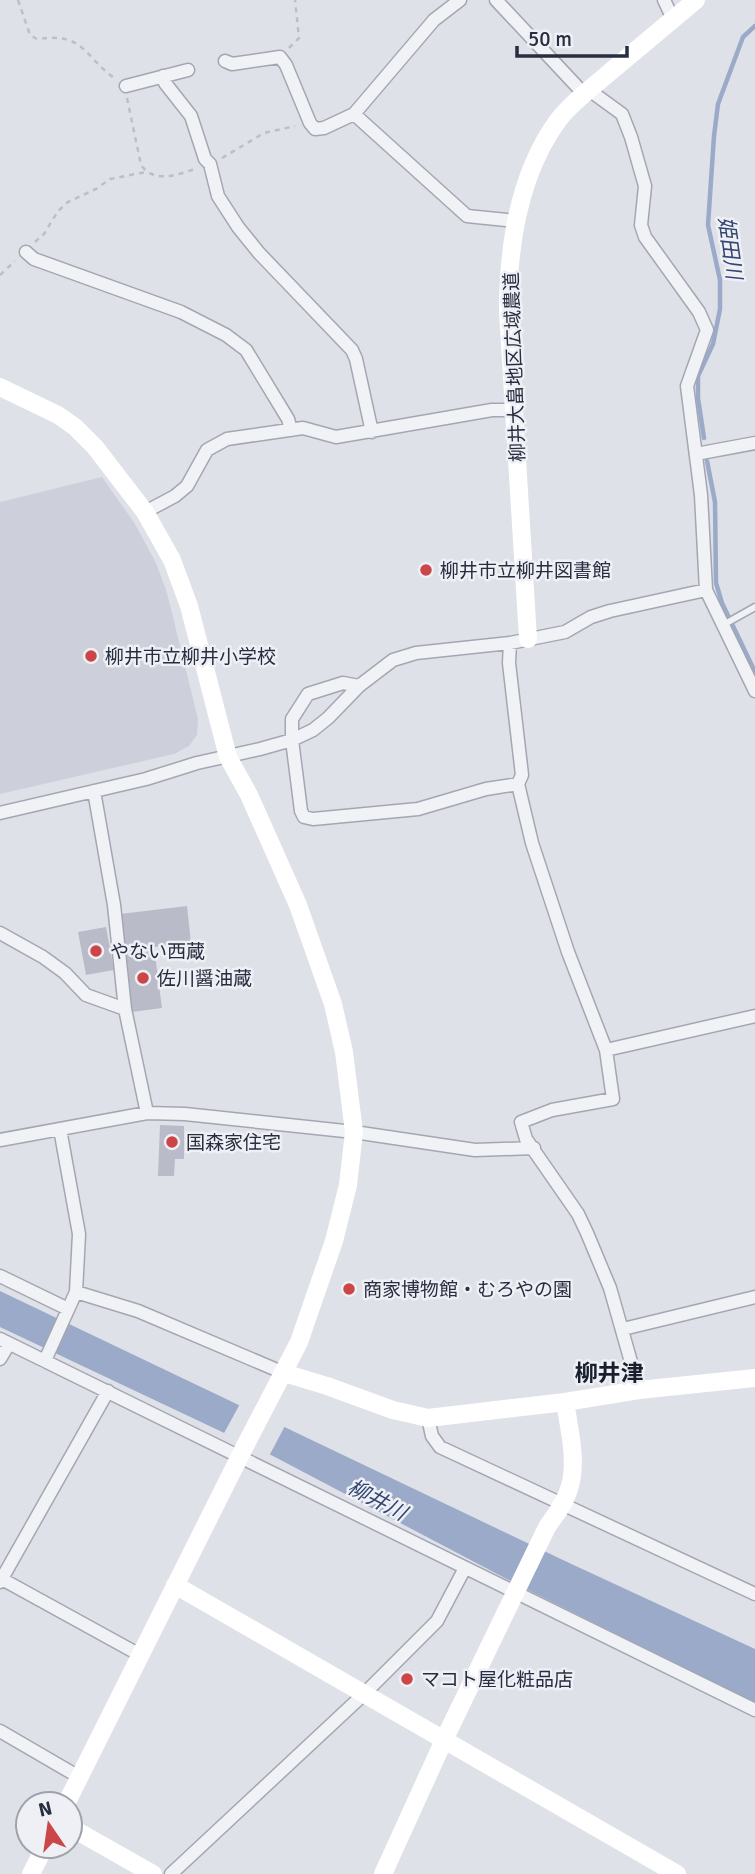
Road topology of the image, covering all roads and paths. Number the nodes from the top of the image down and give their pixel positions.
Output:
1 (18, 0) edge
2 (295, 0) edge
3 (460, 0) edge
4 (496, 0) edge
5 (664, 0) edge
6 (696, 0) edge
7 (673, 19) junction
8 (280, 57) junction
9 (225, 61) dead end
10 (188, 70) dead end
11 (163, 76) junction
12 (126, 86) junction
13 (587, 92) junction
14 (354, 114) junction
15 (310, 123) junction
16 (210, 164) junction
17 (146, 172) junction
18 (516, 220) junction
19 (26, 252) junction
20 (0, 275) edge
21 (0, 387) edge
22 (514, 410) junction
23 (291, 430) junction
24 (372, 432) junction
25 (755, 443) edge
26 (696, 454) junction
27 (145, 512) junction
28 (706, 590) junction
29 (755, 607) edge
30 (723, 625) junction
31 (528, 639) junction
32 (510, 643) junction
33 (359, 685) junction
34 (755, 691) edge
35 (292, 740) junction
36 (228, 757) junction
37 (518, 784) junction
38 (94, 790) junction
39 (0, 813) edge
40 (0, 933) edge
41 (125, 1009) junction
42 (755, 1016) edge
43 (606, 1049) junction
44 (147, 1113) junction
45 (60, 1129) junction
46 (354, 1132) junction
47 (0, 1140) edge
48 (534, 1148) junction
49 (0, 1276) edge
50 (76, 1292) junction
51 (755, 1297) edge
52 (66, 1314) junction
53 (623, 1329) junction
54 (5, 1342) edge
55 (45, 1358) junction
56 (0, 1359) edge
57 (284, 1373) junction
58 (755, 1378) edge
59 (639, 1390) junction
60 (108, 1391) junction
61 (565, 1402) junction
62 (428, 1418) junction
63 (242, 1451) junction
64 (562, 1505) junction
65 (465, 1568) junction
66 (0, 1580) edge
67 (175, 1585) junction
68 (519, 1586) junction
69 (755, 1594) edge
70 (140, 1655) junction
71 (364, 1694) junction
72 (755, 1710) edge
73 (0, 1731) edge
74 (444, 1740) junction
75 (79, 1777) junction
76 (73, 1790) edge
77 (84, 1835) edge
78 (153, 1874) edge
79 (171, 1874) edge
80 (383, 1874) edge
81 (677, 1874) edge

1 - 12 path
2 - 8 path
3 - 14 street
4 - 13 street
5 - 7 street
6 - 7 street, 柳井大畠地区広域農道
7 - 13 street, 柳井大畠地区広域農道
8 - 9 street
8 - 15 street
10 - 11 street
11 - 12 street
11 - 16 street
12 - 17 path
13 - 18 street, 柳井大畠地区広域農道
13 - 26 street
14 - 15 street
14 - 18 street
15 - 16 path
16 - 17 path
16 - 24 street
17 - 19 path
18 - 22 street, 柳井大畠地区広域農道
19 - 20 path
19 - 23 street
21 - 27 street
22 - 24 street
22 - 31 street, 柳井大畠地区広域農道
23 - 24 street
23 - 27 street
25 - 26 street
26 - 28 street
27 - 36 street
28 - 30 street
28 - 31 street
29 - 30 lane
30 - 34 street
31 - 32 street
32 - 33 street
32 - 37 street
33 - 35 street
33 - 35 street
35 - 36 street
35 - 37 street
36 - 38 street
36 - 46 street
37 - 43 street
38 - 39 street
38 - 41 street
40 - 41 street
41 - 44 street
42 - 43 street
43 - 48 street
44 - 45 street
44 - 46 street
45 - 47 street
45 - 50 street
46 - 48 street
46 - 57 street
48 - 53 street
49 - 52 street
50 - 52 street
50 - 57 street
51 - 53 street
52 - 55 street
53 - 59 street
54 - 55 street
54 - 56 street
55 - 60 street
57 - 62 street
57 - 63 street
58 - 59 street
59 - 61 street
60 - 63 street
60 - 66 street
61 - 62 street
61 - 64 street
62 - 64 street
63 - 65 street
63 - 67 street
64 - 68 street
64 - 69 street
65 - 68 street
65 - 71 street
66 - 70 street
67 - 70 street
67 - 71 street
68 - 72 street
68 - 74 street
70 - 75 street
71 - 74 street
71 - 79 street
73 - 75 street
74 - 80 street
74 - 81 street
75 - 76 street
77 - 78 street

